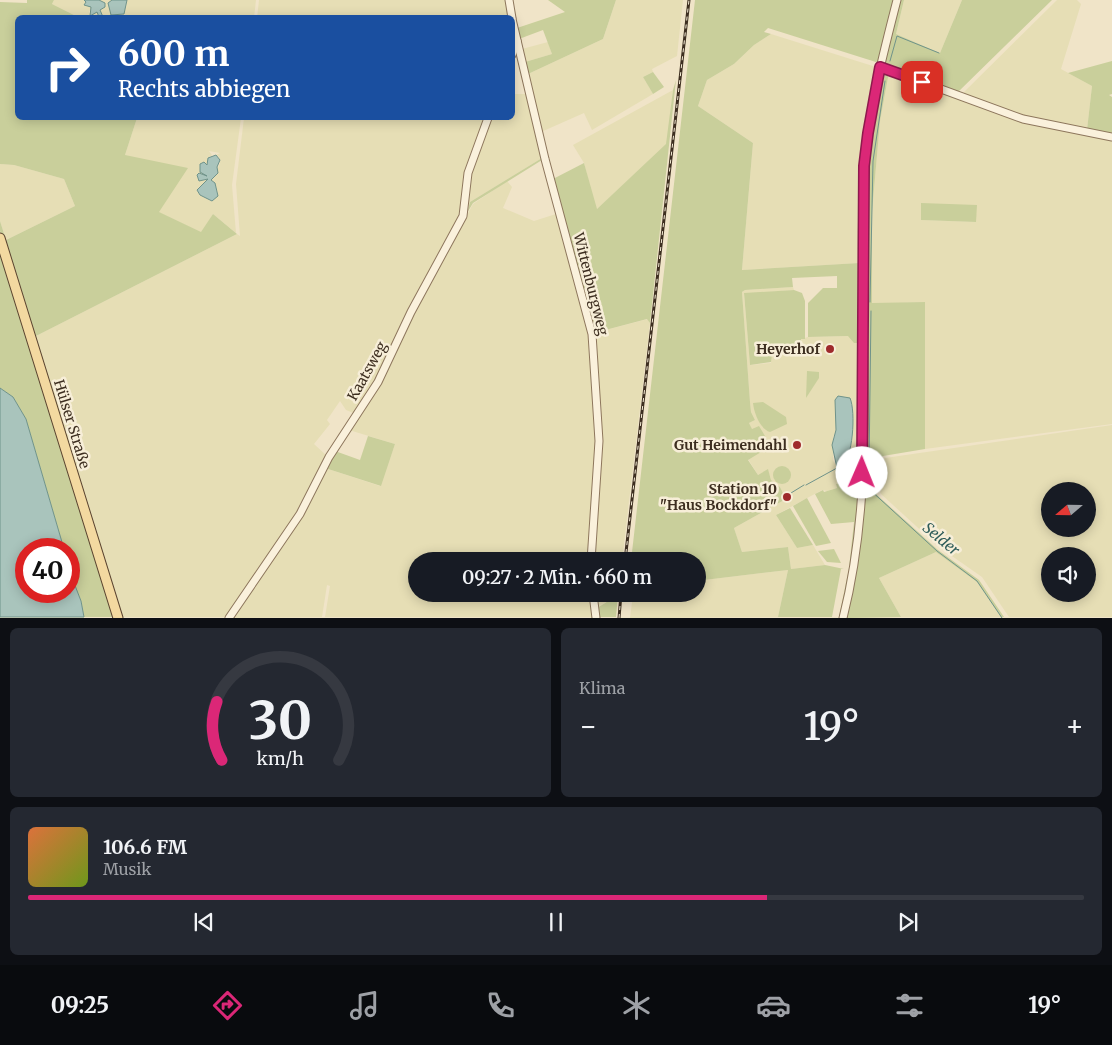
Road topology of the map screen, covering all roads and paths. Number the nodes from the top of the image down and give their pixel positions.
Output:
1 (509, 0) edge
2 (897, 0) edge
3 (512, 15) edge
4 (515, 32) edge
5 (517, 41) junction
6 (515, 46) edge
7 (880, 67) junction
8 (487, 120) edge
9 (1112, 137) edge
10 (0, 238) edge
11 (592, 552) edge
12 (594, 602) edge
13 (118, 618) edge
14 (230, 618) edge
15 (596, 618) edge
16 (843, 618) edge

1 - 3 street, Wittenburgweg
2 - 7 street
4 - 5 street, Wittenburgweg
5 - 6 street
5 - 11 street, Wittenburgweg
7 - 9 street
7 - 16 street
8 - 14 street, Kaatsweg
10 - 13 main road, Hülser Straße
12 - 15 street

